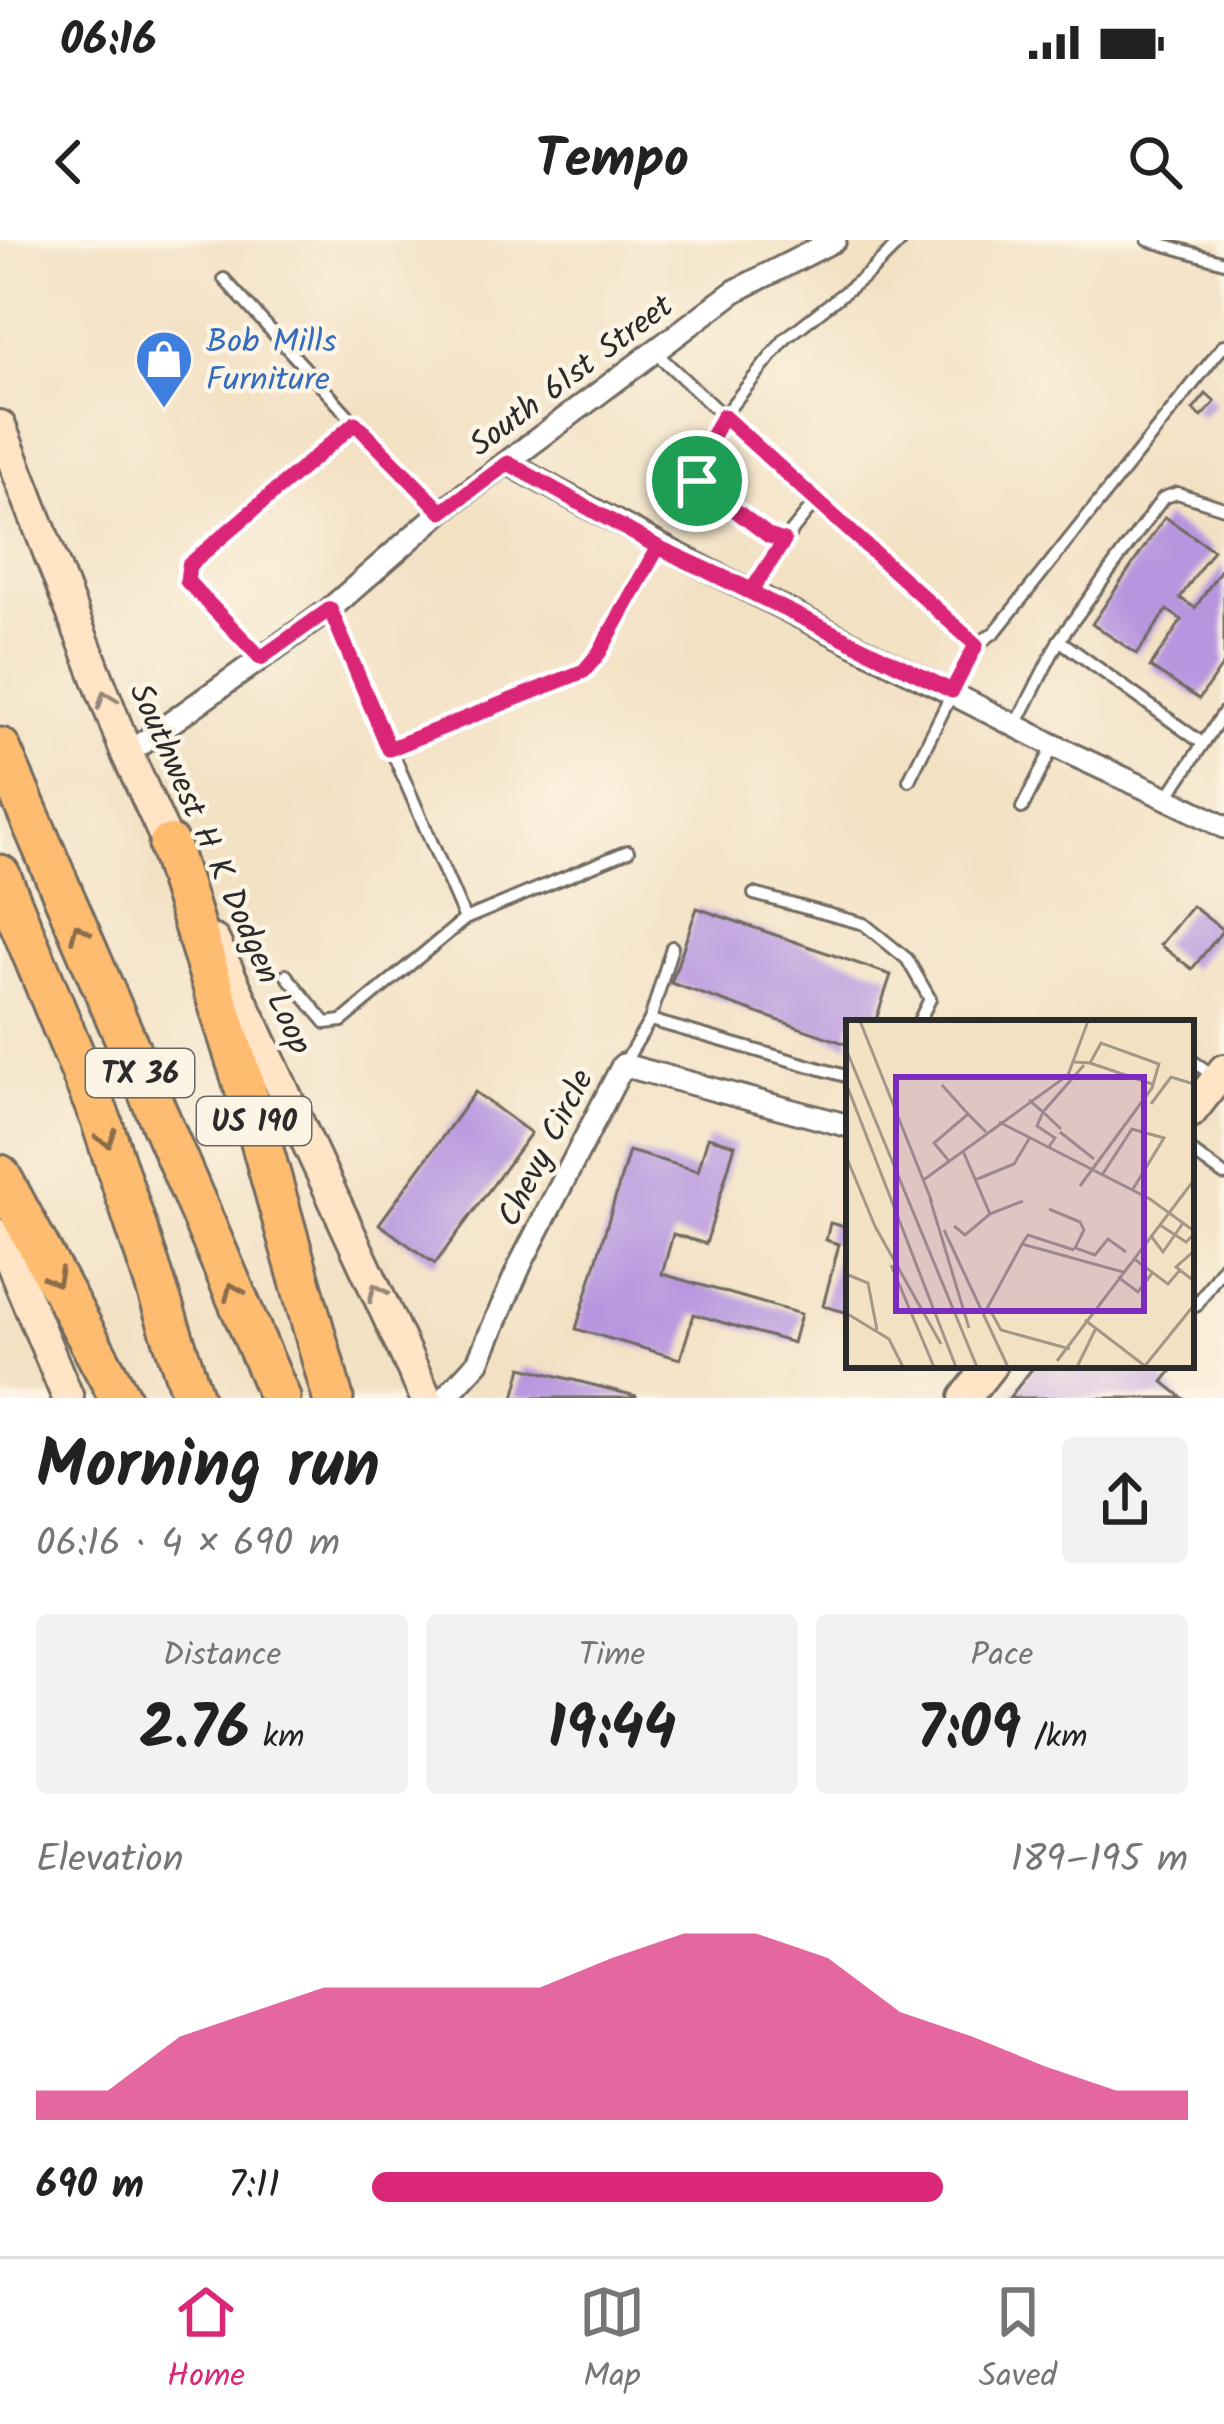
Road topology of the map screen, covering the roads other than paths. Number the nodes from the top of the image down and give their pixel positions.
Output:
1 (835, 240) edge
2 (902, 240) edge
3 (1148, 240) edge
4 (1224, 262) edge
5 (224, 279) dead end
6 (1224, 345) edge
7 (656, 352) junction
8 (723, 416) junction
9 (355, 423) junction
10 (0, 426) edge
11 (508, 463) junction
12 (817, 500) junction
13 (1224, 508) edge
14 (442, 512) junction
15 (784, 541) junction
16 (658, 547) junction
17 (752, 590) junction
18 (330, 609) junction
19 (1059, 640) junction
20 (976, 645) junction
21 (261, 658) junction
22 (952, 691) junction
23 (1224, 712) edge
24 (1016, 725) junction
25 (1202, 743) junction
26 (1054, 745) junction
27 (0, 748) edge
28 (389, 749) junction
29 (127, 754) junction
30 (909, 780) dead end
31 (1168, 797) junction
32 (1022, 808) dead end
33 (1224, 827) edge
34 (169, 845) junction
35 (628, 851) dead end
36 (0, 875) edge
37 (754, 894) dead end
38 (465, 919) junction
39 (672, 947) dead end
40 (286, 975) dead end
41 (650, 1020) junction
42 (920, 1020) edge
43 (1194, 1062) edge
44 (623, 1065) junction
45 (1221, 1075) edge
46 (846, 1076) edge
47 (1194, 1108) edge
48 (846, 1125) edge
49 (1194, 1153) edge
50 (1224, 1174) edge
51 (0, 1175) edge
52 (0, 1235) edge
53 (1224, 1265) edge
54 (1194, 1304) edge
55 (989, 1368) edge
56 (457, 1393) edge
57 (68, 1398) edge
58 (120, 1398) edge
59 (194, 1398) edge
60 (280, 1398) edge
61 (333, 1398) edge
62 (426, 1398) edge
63 (965, 1398) edge

1 - 7 street, South 61st Street
2 - 8 lane
3 - 4 lane
5 - 9 lane
6 - 20 lane
7 - 8 lane
7 - 11 street, South 61st Street
8 - 12 lane
8 - 15 lane
9 - 14 lane
9 - 21 lane
29 -> 10 main road, Southwest H K Dodgen Loop / US 190
11 - 14 street, South 61st Street
11 - 16 street
12 - 15 lane
12 - 20 lane
13 - 19 lane
14 - 18 street, South 61st Street
15 - 17 lane
16 - 17 street
16 - 28 lane
17 - 22 street
18 - 21 street, South 61st Street
18 - 28 lane
19 - 24 lane
19 - 25 lane
20 - 22 lane
21 - 29 street, South 61st Street
22 - 24 street
22 - 30 lane
23 - 25 lane
24 - 26 street
25 - 31 lane
26 - 31 street
26 - 32 lane
60 -> 27 highway, TX 36
28 - 38 lane
29 - 34 main road, Southwest H K Dodgen Loop / US 190
31 - 33 street
34 - 61 highway, US 190
62 -> 34 main road, Southwest H K Dodgen Loop
35 - 38 lane
36 -> 59 highway, TX 36
37 - 42 lane
38 - 40 lane
39 - 41 lane
41 - 44 lane
41 - 46 lane
43 - 45 lane
44 - 48 street, Chevy Circle
44 - 56 street, Chevy Circle
45 - 47 main road
49 - 50 lane
51 -> 58 highway
52 - 57 main road
53 - 54 lane
55 - 63 main road

